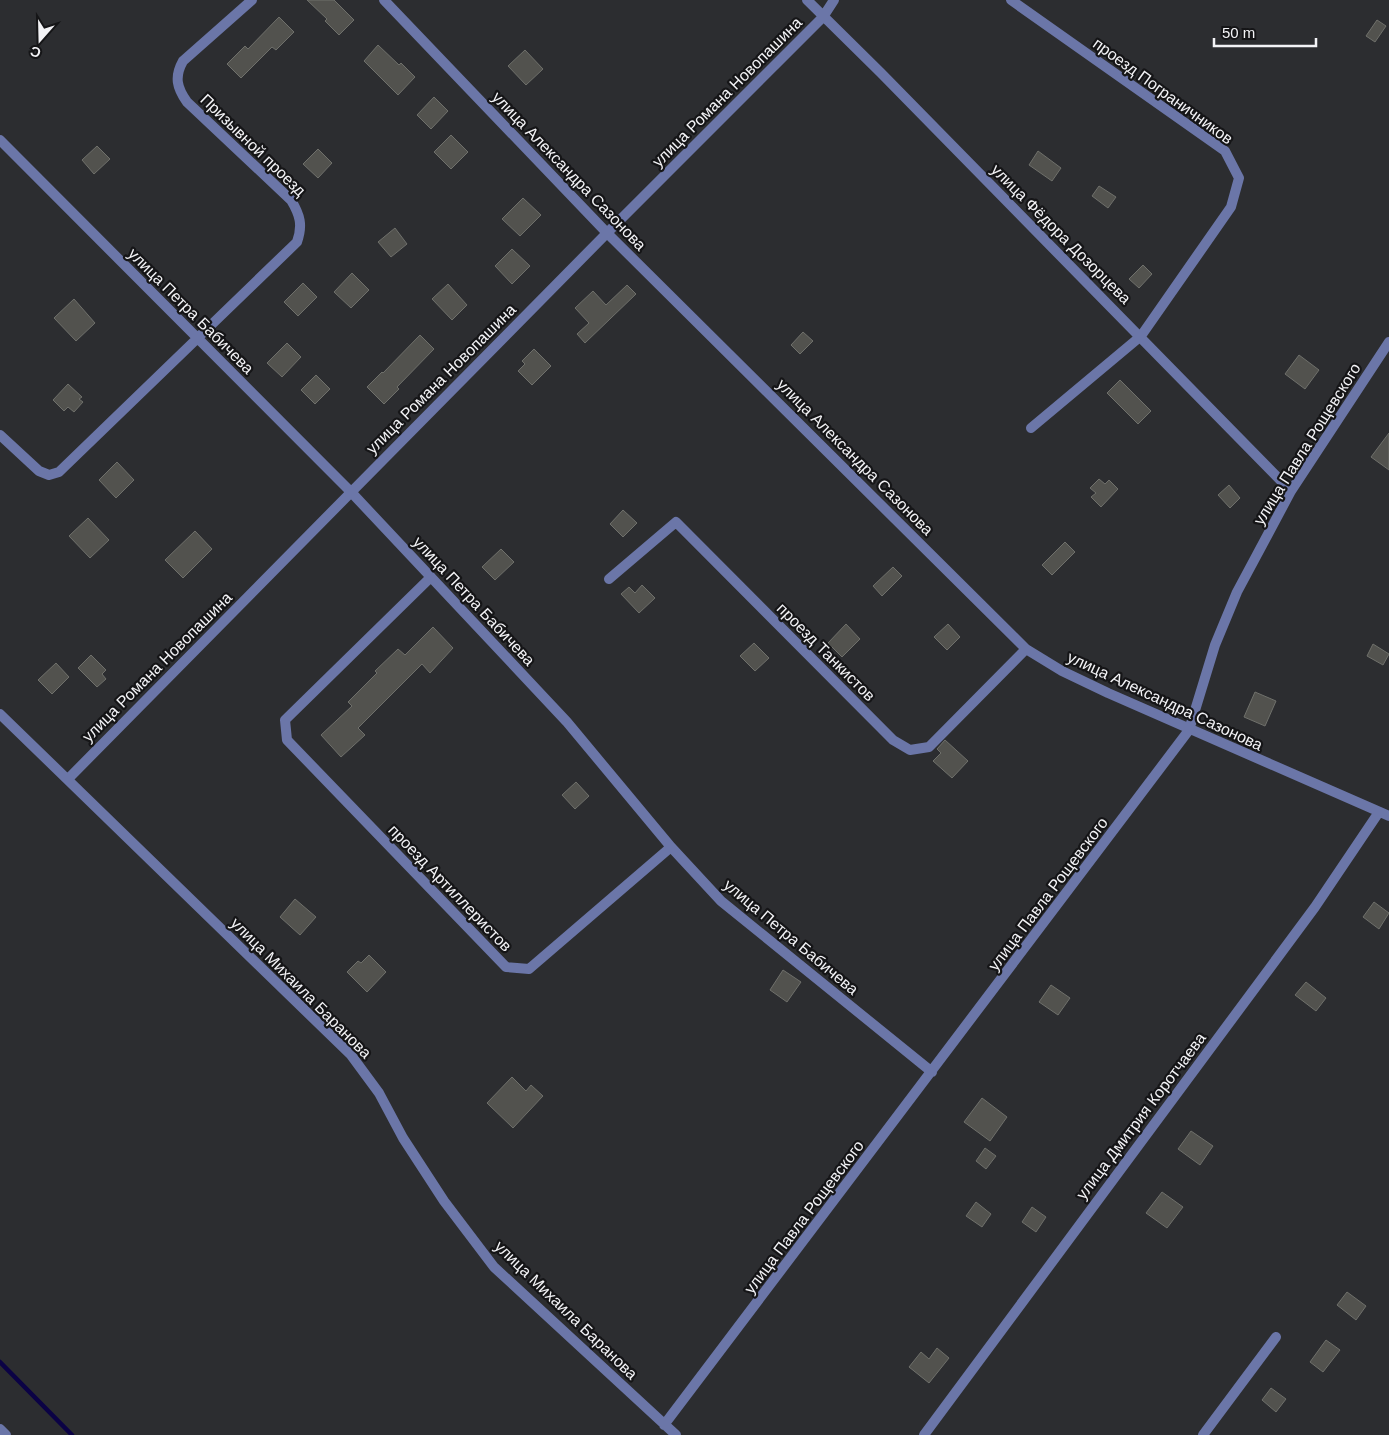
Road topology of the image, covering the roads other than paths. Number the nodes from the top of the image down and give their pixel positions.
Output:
1 (252, 0) edge
2 (384, 0) edge
3 (807, 0) edge
4 (834, 0) edge
5 (1012, 0) edge
6 (823, 17) junction
7 (0, 140) edge
8 (607, 233) junction
9 (1141, 336) junction
10 (197, 338) junction
11 (1389, 342) edge
12 (1031, 428) dead end
13 (0, 436) edge
14 (1291, 491) junction
15 (351, 492) junction
16 (430, 577) junction
17 (609, 580) dead end
18 (1026, 649) junction
19 (0, 714) edge
20 (1189, 730) junction
21 (68, 778) junction
22 (1384, 814) edge
23 (671, 847) junction
24 (932, 1072) junction
25 (1276, 1337) dead end
26 (664, 1425) junction
27 (0, 1429) edge
28 (6, 1435) edge
29 (676, 1435) edge
30 (924, 1435) edge
31 (1203, 1435) edge

1 - 10 street, Призывной проезд
2 - 8 street, улица Александра Сазонова
3 - 6 street, улица Фёдора Дозорцева
4 - 6 street, улица Романа Новопашина
5 - 9 street, проезд Пограничников
6 - 8 street, улица Романа Новопашина
6 - 9 street, улица Фёдора Дозорцева
7 - 10 street, улица Петра Бабичева
8 - 15 street, улица Романа Новопашина
8 - 18 street, улица Александра Сазонова
9 - 12 street, проезд Пограничников
9 - 14 street, улица Фёдора Дозорцева
10 - 13 street, Призывной проезд
10 - 15 street, улица Петра Бабичева
11 - 14 street, улица Павла Рощевского
14 - 20 street, улица Павла Рощевского
15 - 16 street, улица Петра Бабичева
15 - 21 street, улица Романа Новопашина
16 - 23 street, улица Петра Бабичева
16 - 23 street, проезд Артиллеристов
17 - 18 street, проезд Танкистов
18 - 20 street, улица Александра Сазонова
19 - 21 street, улица Михаила Баранова
20 - 22 street, улица Александра Сазонова
20 - 24 street, улица Павла Рощевского
21 - 26 street, улица Михаила Баранова
22 - 30 street, улица Дмитрия Коротчаева
23 - 24 street, улица Петра Бабичева
24 - 26 street, улица Павла Рощевского
25 - 31 street
26 - 29 street, улица Михаила Баранова
27 - 28 street

